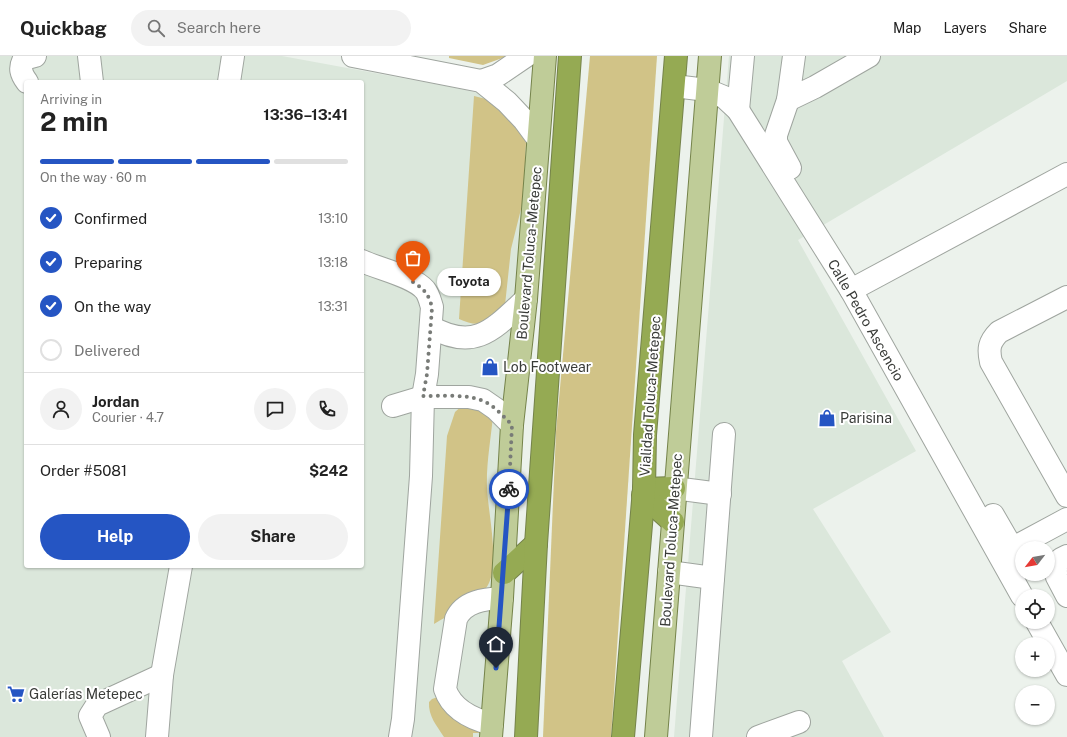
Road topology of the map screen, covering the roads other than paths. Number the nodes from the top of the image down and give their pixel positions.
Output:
1 (35, 56) edge
2 (89, 56) edge
3 (233, 56) edge
4 (353, 56) edge
5 (526, 56) edge
6 (545, 56) edge
7 (570, 56) edge
8 (676, 56) edge
9 (710, 56) edge
10 (743, 56) edge
11 (794, 56) edge
12 (869, 56) edge
13 (396, 60) edge
14 (25, 80) edge
15 (92, 80) edge
16 (228, 80) edge
17 (481, 81) junction
18 (674, 86) junction
19 (707, 90) junction
20 (788, 100) junction
21 (738, 110) junction
22 (538, 139) junction
23 (1067, 174) edge
24 (798, 181) dead end
25 (364, 262) edge
26 (850, 290) junction
27 (1067, 297) edge
28 (526, 299) junction
29 (431, 327) junction
30 (423, 396) junction
31 (394, 406) dead end
32 (512, 425) junction
33 (724, 434) dead end
34 (674, 488) junction
35 (644, 492) junction
36 (720, 494) junction
37 (1067, 496) edge
38 (1067, 518) edge
39 (673, 522) junction
40 (536, 544) junction
41 (1011, 556) edge
42 (1067, 556) edge
43 (181, 568) edge
44 (669, 572) junction
45 (504, 573) junction
46 (713, 578) junction
47 (1020, 589) edge
48 (1067, 596) edge
49 (502, 598) junction
50 (1055, 627) edge
51 (1055, 648) edge
52 (1055, 653) edge
53 (162, 675) junction
54 (1067, 675) edge
55 (799, 722) dead end
56 (491, 730) edge
57 (528, 731) edge
58 (99, 737) edge
59 (157, 737) edge
60 (400, 737) edge
61 (623, 737) edge
62 (656, 737) edge
63 (701, 737) edge
64 (758, 737) edge

1 - 14 street
2 - 15 street
3 - 16 street
4 - 13 street
5 - 17 street
6 - 22 main road, Boulevard Toluca-Metepec
7 - 40 highway
8 - 18 highway, Vialidad Toluca-Metepec
9 - 19 main road, Boulevard Toluca-Metepec
10 - 21 street
11 - 20 street
12 - 20 street
13 - 17 street
17 - 22 street
18 - 19 street, Calle Pedro Ascencio
18 - 35 highway, Vialidad Toluca-Metepec
19 - 21 street, Calle Pedro Ascencio
19 - 34 main road, Boulevard Toluca-Metepec
20 - 24 street
21 - 26 street, Calle Pedro Ascencio
22 - 28 main road, Boulevard Toluca-Metepec
23 - 26 street
25 - 29 street
26 - 41 street, Calle Pedro Ascencio
27 - 37 street
28 - 29 street
28 - 32 main road, Boulevard Toluca-Metepec
29 - 30 street
30 - 31 street
30 - 32 street
30 - 60 street
32 - 45 main road, Boulevard Toluca-Metepec
33 - 36 street
34 - 35 highway
34 - 36 street
34 - 39 main road, Boulevard Toluca-Metepec
35 - 39 highway
35 - 61 highway, Vialidad Toluca-Metepec
36 - 46 street
38 - 41 street
39 - 44 main road, Boulevard Toluca-Metepec
40 - 45 highway
40 - 57 highway
41 - 47 street, Calle Pedro Ascencio
42 - 48 street
43 - 53 street
44 - 46 street
44 - 62 main road, Boulevard Toluca-Metepec
45 - 49 main road, Boulevard Toluca-Metepec
46 - 63 street
49 - 56 main road, Boulevard Toluca-Metepec
49 - 56 street
50 - 51 street
52 - 54 street
53 - 58 street
53 - 59 street
55 - 64 street

